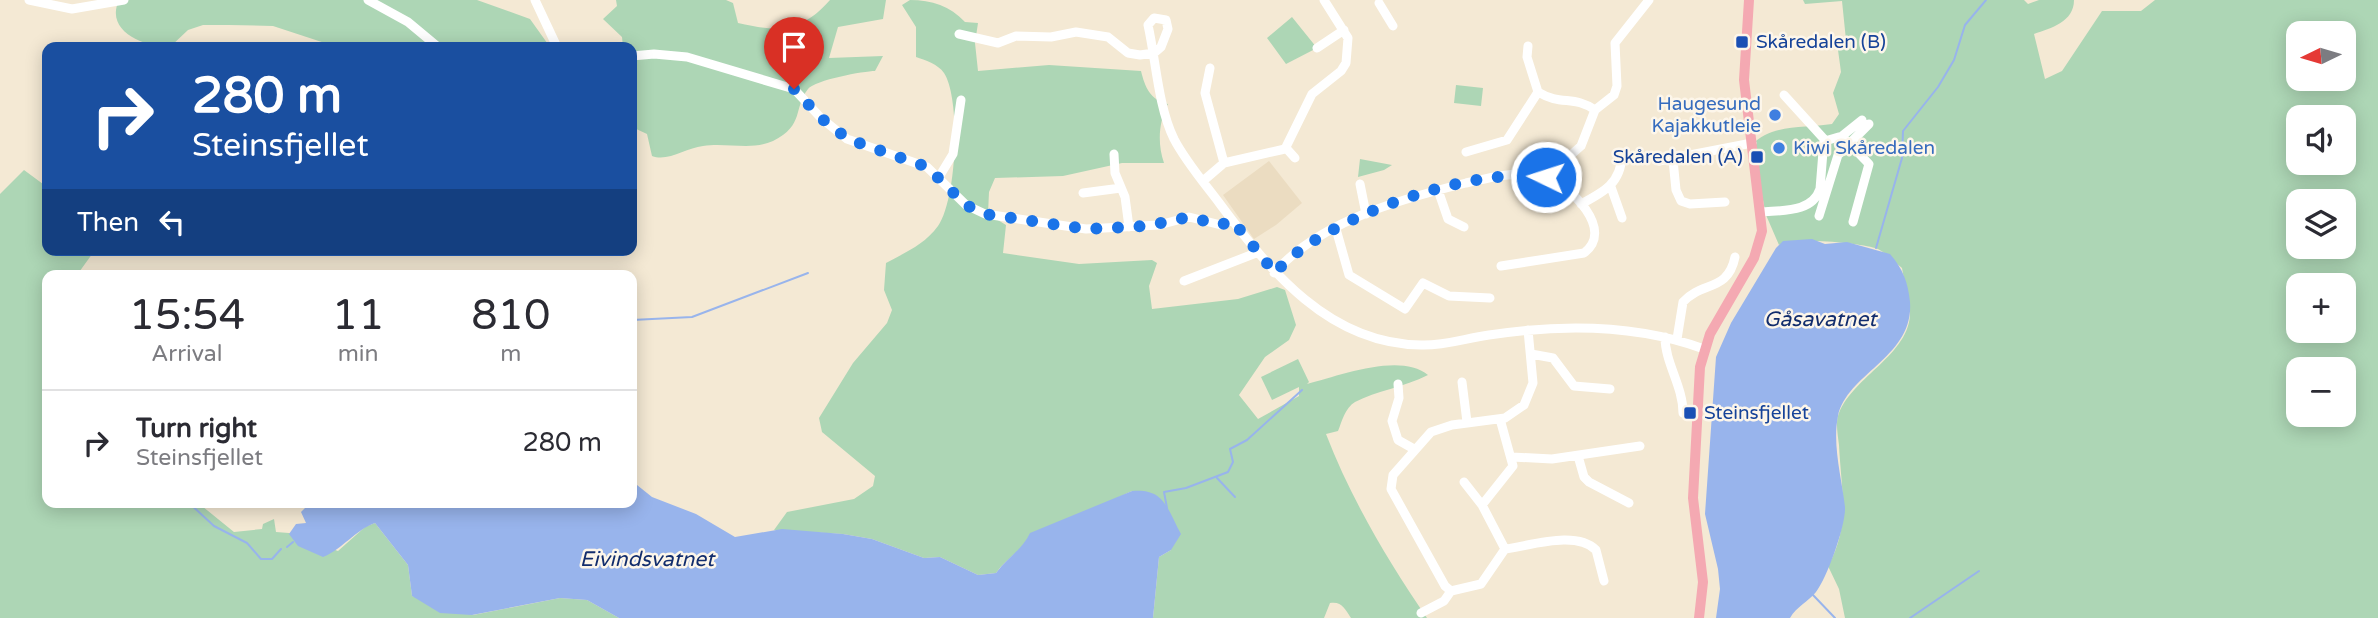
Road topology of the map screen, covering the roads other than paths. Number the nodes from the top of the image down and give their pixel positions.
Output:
1 (29, 0) edge
2 (124, 0) edge
3 (368, 0) edge
4 (535, 0) edge
5 (1324, 0) edge
6 (1649, 0) edge
7 (1749, 0) edge
8 (1379, 1) edge
9 (1393, 26) dead end
10 (1344, 30) junction
11 (959, 34) dead end
12 (432, 42) edge
13 (555, 42) edge
14 (1528, 46) dead end
15 (1317, 48) dead end
16 (637, 56) edge
17 (1210, 68) dead end
18 (1538, 92) junction
19 (1784, 95) dead end
20 (961, 100) dead end
21 (1595, 110) junction
22 (1866, 122) dead end
23 (1845, 139) junction
24 (1825, 141) junction
25 (1752, 143) junction
26 (1286, 148) junction
27 (1466, 152) dead end
28 (1114, 154) dead end
29 (1622, 155) dead end
30 (1295, 159) dead end
31 (1673, 160) junction
32 (1659, 162) dead end
33 (1224, 163) junction
34 (1534, 176) junction
35 (939, 177) junction
36 (1546, 177) junction
37 (1203, 181) junction
38 (1360, 184) dead end
39 (1611, 187) junction
40 (1121, 188) junction
41 (1438, 190) junction
42 (1083, 193) dead end
43 (1530, 201) dead end
44 (1725, 202) dead end
45 (1581, 204) junction
46 (1761, 212) junction
47 (1366, 214) junction
48 (1819, 216) dead end
49 (1622, 218) dead end
50 (1232, 220) junction
51 (1853, 222) dead end
52 (1129, 227) junction
53 (1464, 227) dead end
54 (1336, 229) junction
55 (1256, 253) junction
56 (1735, 257) dead end
57 (1501, 266) dead end
58 (1275, 273) junction
59 (1184, 281) dead end
60 (1490, 298) dead end
61 (1528, 330) junction
62 (1665, 337) junction
63 (1677, 340) junction
64 (1704, 349) junction
65 (1531, 354) junction
66 (1462, 382) dead end
67 (1398, 384) dead end
68 (1610, 389) dead end
69 (1682, 413) dead end
70 (1500, 419) junction
71 (1467, 422) junction
72 (1640, 446) dead end
73 (1414, 449) junction
74 (1578, 456) junction
75 (1512, 457) junction
76 (1464, 482) dead end
77 (1629, 503) dead end
78 (1482, 505) junction
79 (1505, 549) junction
80 (1604, 581) dead end
81 (1451, 591) junction
82 (1421, 613) dead end
83 (1699, 618) edge

1 - 2 street
3 - 12 street
4 - 13 street
5 - 10 street
6 - 21 street
7 - 25 main road
8 - 9 street
10 - 15 street
10 - 26 street
11 - 37 street
14 - 18 street
16 - 35 street
17 - 33 street
18 - 21 street
18 - 27 street
19 - 24 street
20 - 35 street
21 - 36 street
22 - 23 street
23 - 24 street
23 - 48 street
23 - 51 street
24 - 46 street
25 - 31 street
25 - 46 main road
26 - 30 street
26 - 33 street
28 - 40 street
29 - 39 street
31 - 32 street
31 - 44 street
33 - 37 street
34 - 36 street
34 - 41 street
34 - 43 street
35 - 52 street
36 - 45 street
37 - 50 street
38 - 47 street
39 - 45 street
39 - 49 street
40 - 42 street
40 - 52 street
41 - 47 street
41 - 53 street
45 - 57 street
46 - 64 main road
47 - 54 street
50 - 52 street
50 - 55 street
54 - 58 street
54 - 60 street
55 - 58 street
55 - 59 street
56 - 63 street
58 - 61 street
61 - 62 street
61 - 65 street
62 - 63 street
62 - 69 street
63 - 64 street
64 - 83 main road
65 - 68 street
65 - 70 street
66 - 71 street
67 - 73 street
70 - 71 street
70 - 75 street
71 - 73 street
72 - 74 street
73 - 81 street
74 - 75 street
74 - 77 street
75 - 78 street
76 - 78 street
78 - 79 street
79 - 80 street
79 - 81 street
81 - 82 street

